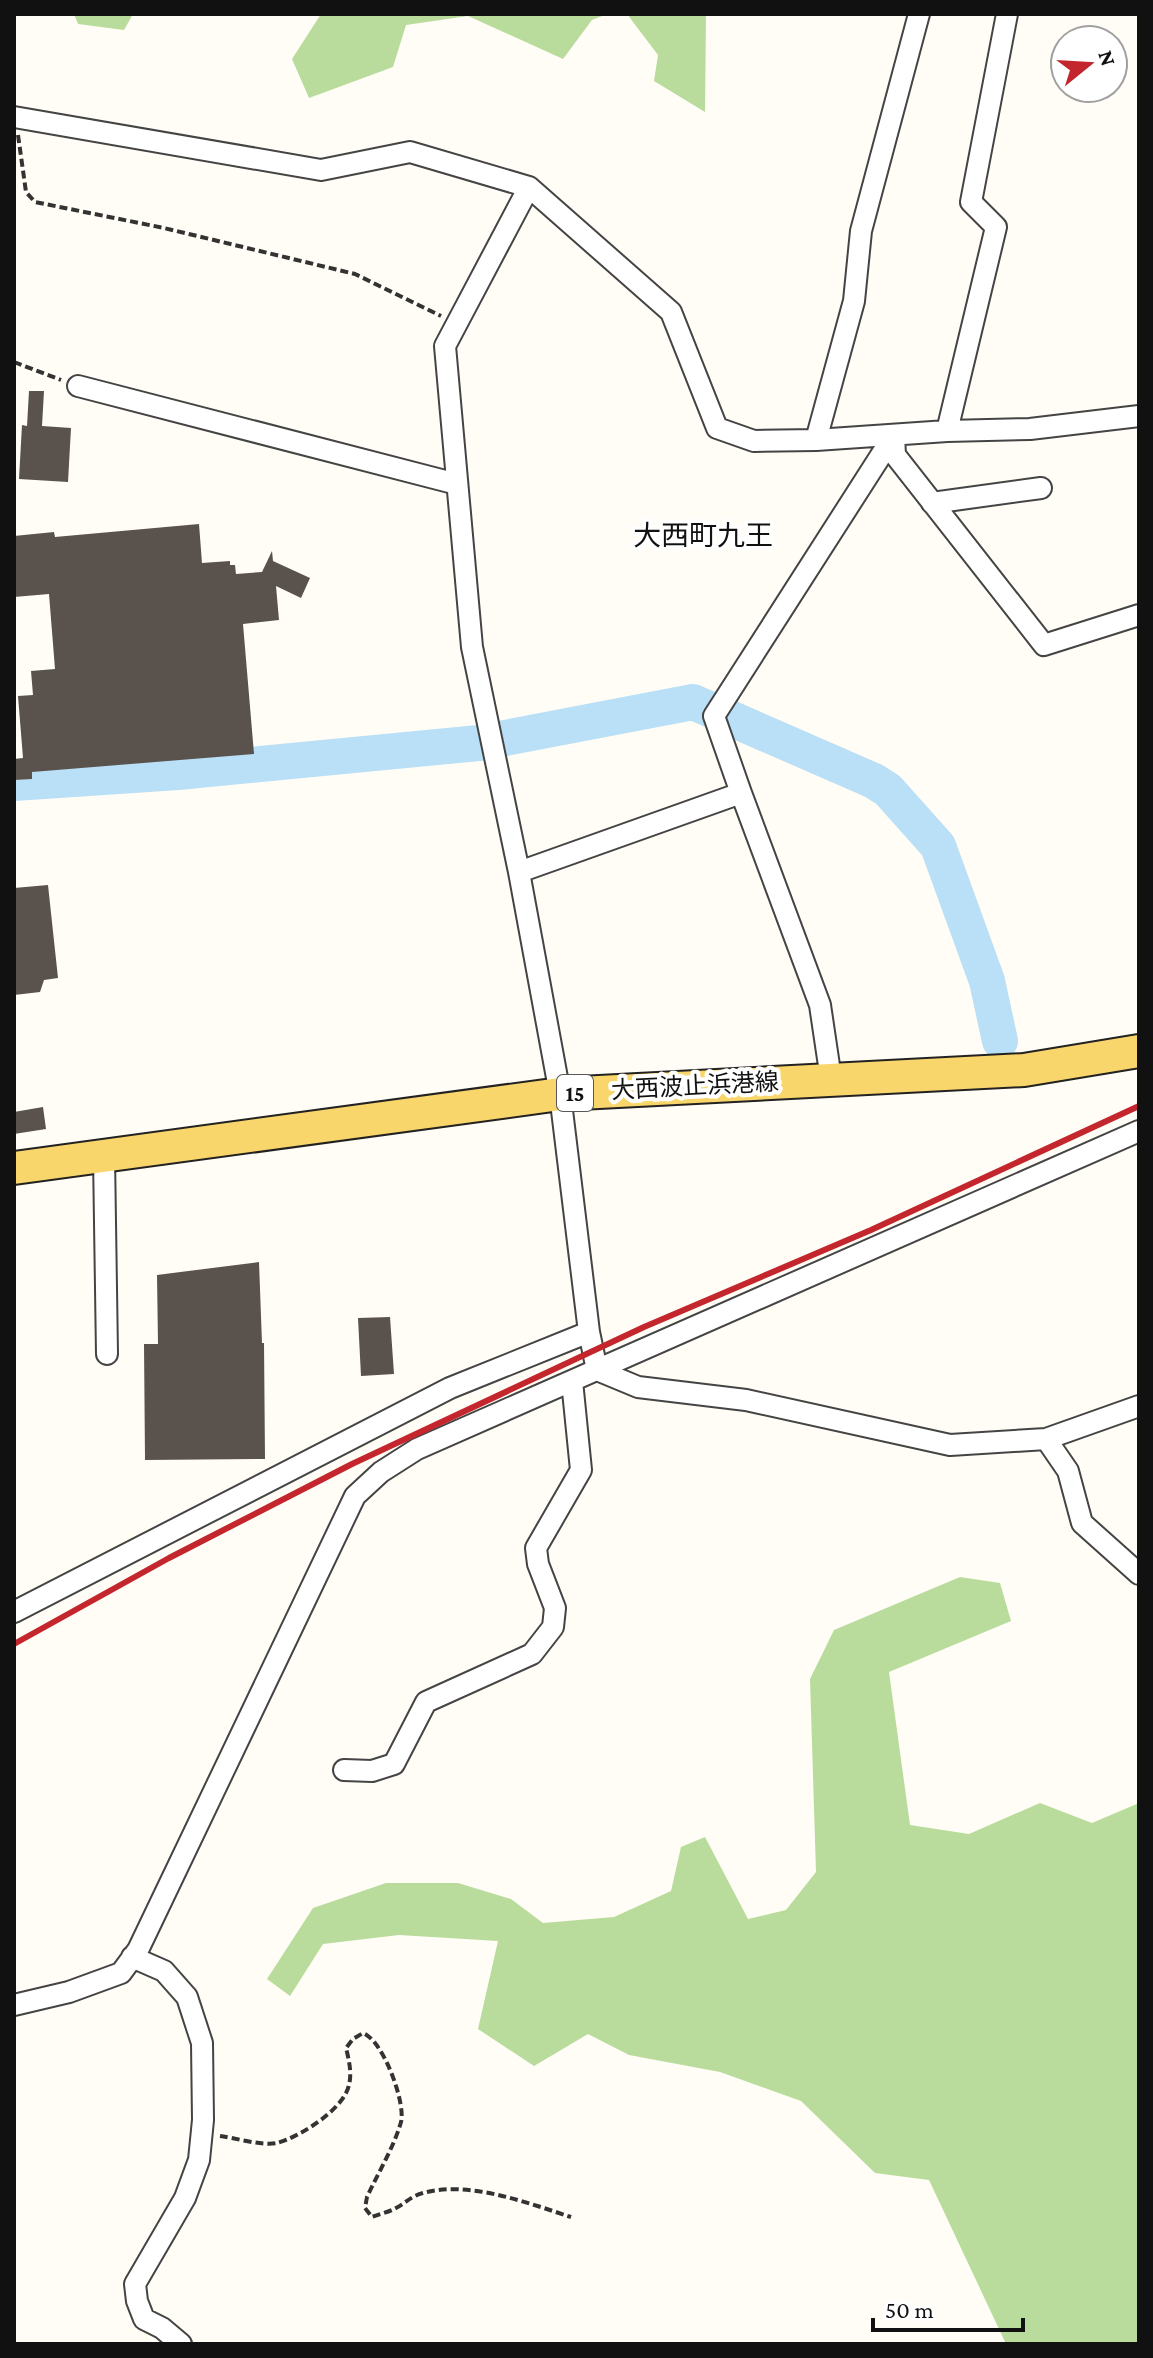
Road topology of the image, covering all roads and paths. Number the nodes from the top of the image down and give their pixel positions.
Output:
1 (919, 14) edge
2 (1007, 14) edge
3 (14, 117) edge
4 (529, 187) junction
5 (457, 324) junction
6 (14, 362) edge
7 (78, 386) joint
8 (1139, 416) edge
9 (947, 431) junction
10 (894, 435) junction
11 (816, 440) junction
12 (457, 484) junction
13 (1041, 488) dead end
14 (932, 503) junction
15 (1139, 615) edge
16 (741, 793) junction
17 (519, 872) junction
18 (1139, 1051) edge
19 (831, 1079) junction
20 (560, 1094) junction
21 (1139, 1131) edge
22 (104, 1156) junction
23 (14, 1168) edge
24 (589, 1332) junction
25 (107, 1354) dead end
26 (597, 1370) junction
27 (572, 1381) junction
28 (1139, 1406) edge
29 (1046, 1439) junction
30 (1139, 1574) edge
31 (14, 1612) edge
32 (344, 1770) dead end
33 (132, 1957) junction
34 (14, 2005) edge
35 (202, 2133) junction
36 (571, 2217) dead end
37 (181, 2344) edge

1 - 11 street
2 - 9 street
3 - 4 street
3 - 5 path
4 - 5 street
4 - 11 street
5 - 12 street
6 - 7 path
7 - 12 street
8 - 9 street
9 - 10 street
10 - 11 street
10 - 14 street
10 - 16 street
12 - 17 street
13 - 14 street
14 - 15 street
16 - 17 street
16 - 19 street
17 - 20 street
18 - 19 main road, 大西波止浜港線 / 15
19 - 20 main road, 大西波止浜港線 / 15
20 - 22 main road, 大西波止浜港線 / 15
20 - 24 street
21 - 26 street
22 - 23 main road, 大西波止浜港線 / 15
22 - 25 street
24 - 26 street
24 - 31 street
26 - 27 street
26 - 29 street
27 - 32 street
27 - 33 street
28 - 29 street
29 - 30 street
33 - 34 street
33 - 35 street
35 - 36 path
35 - 37 street

